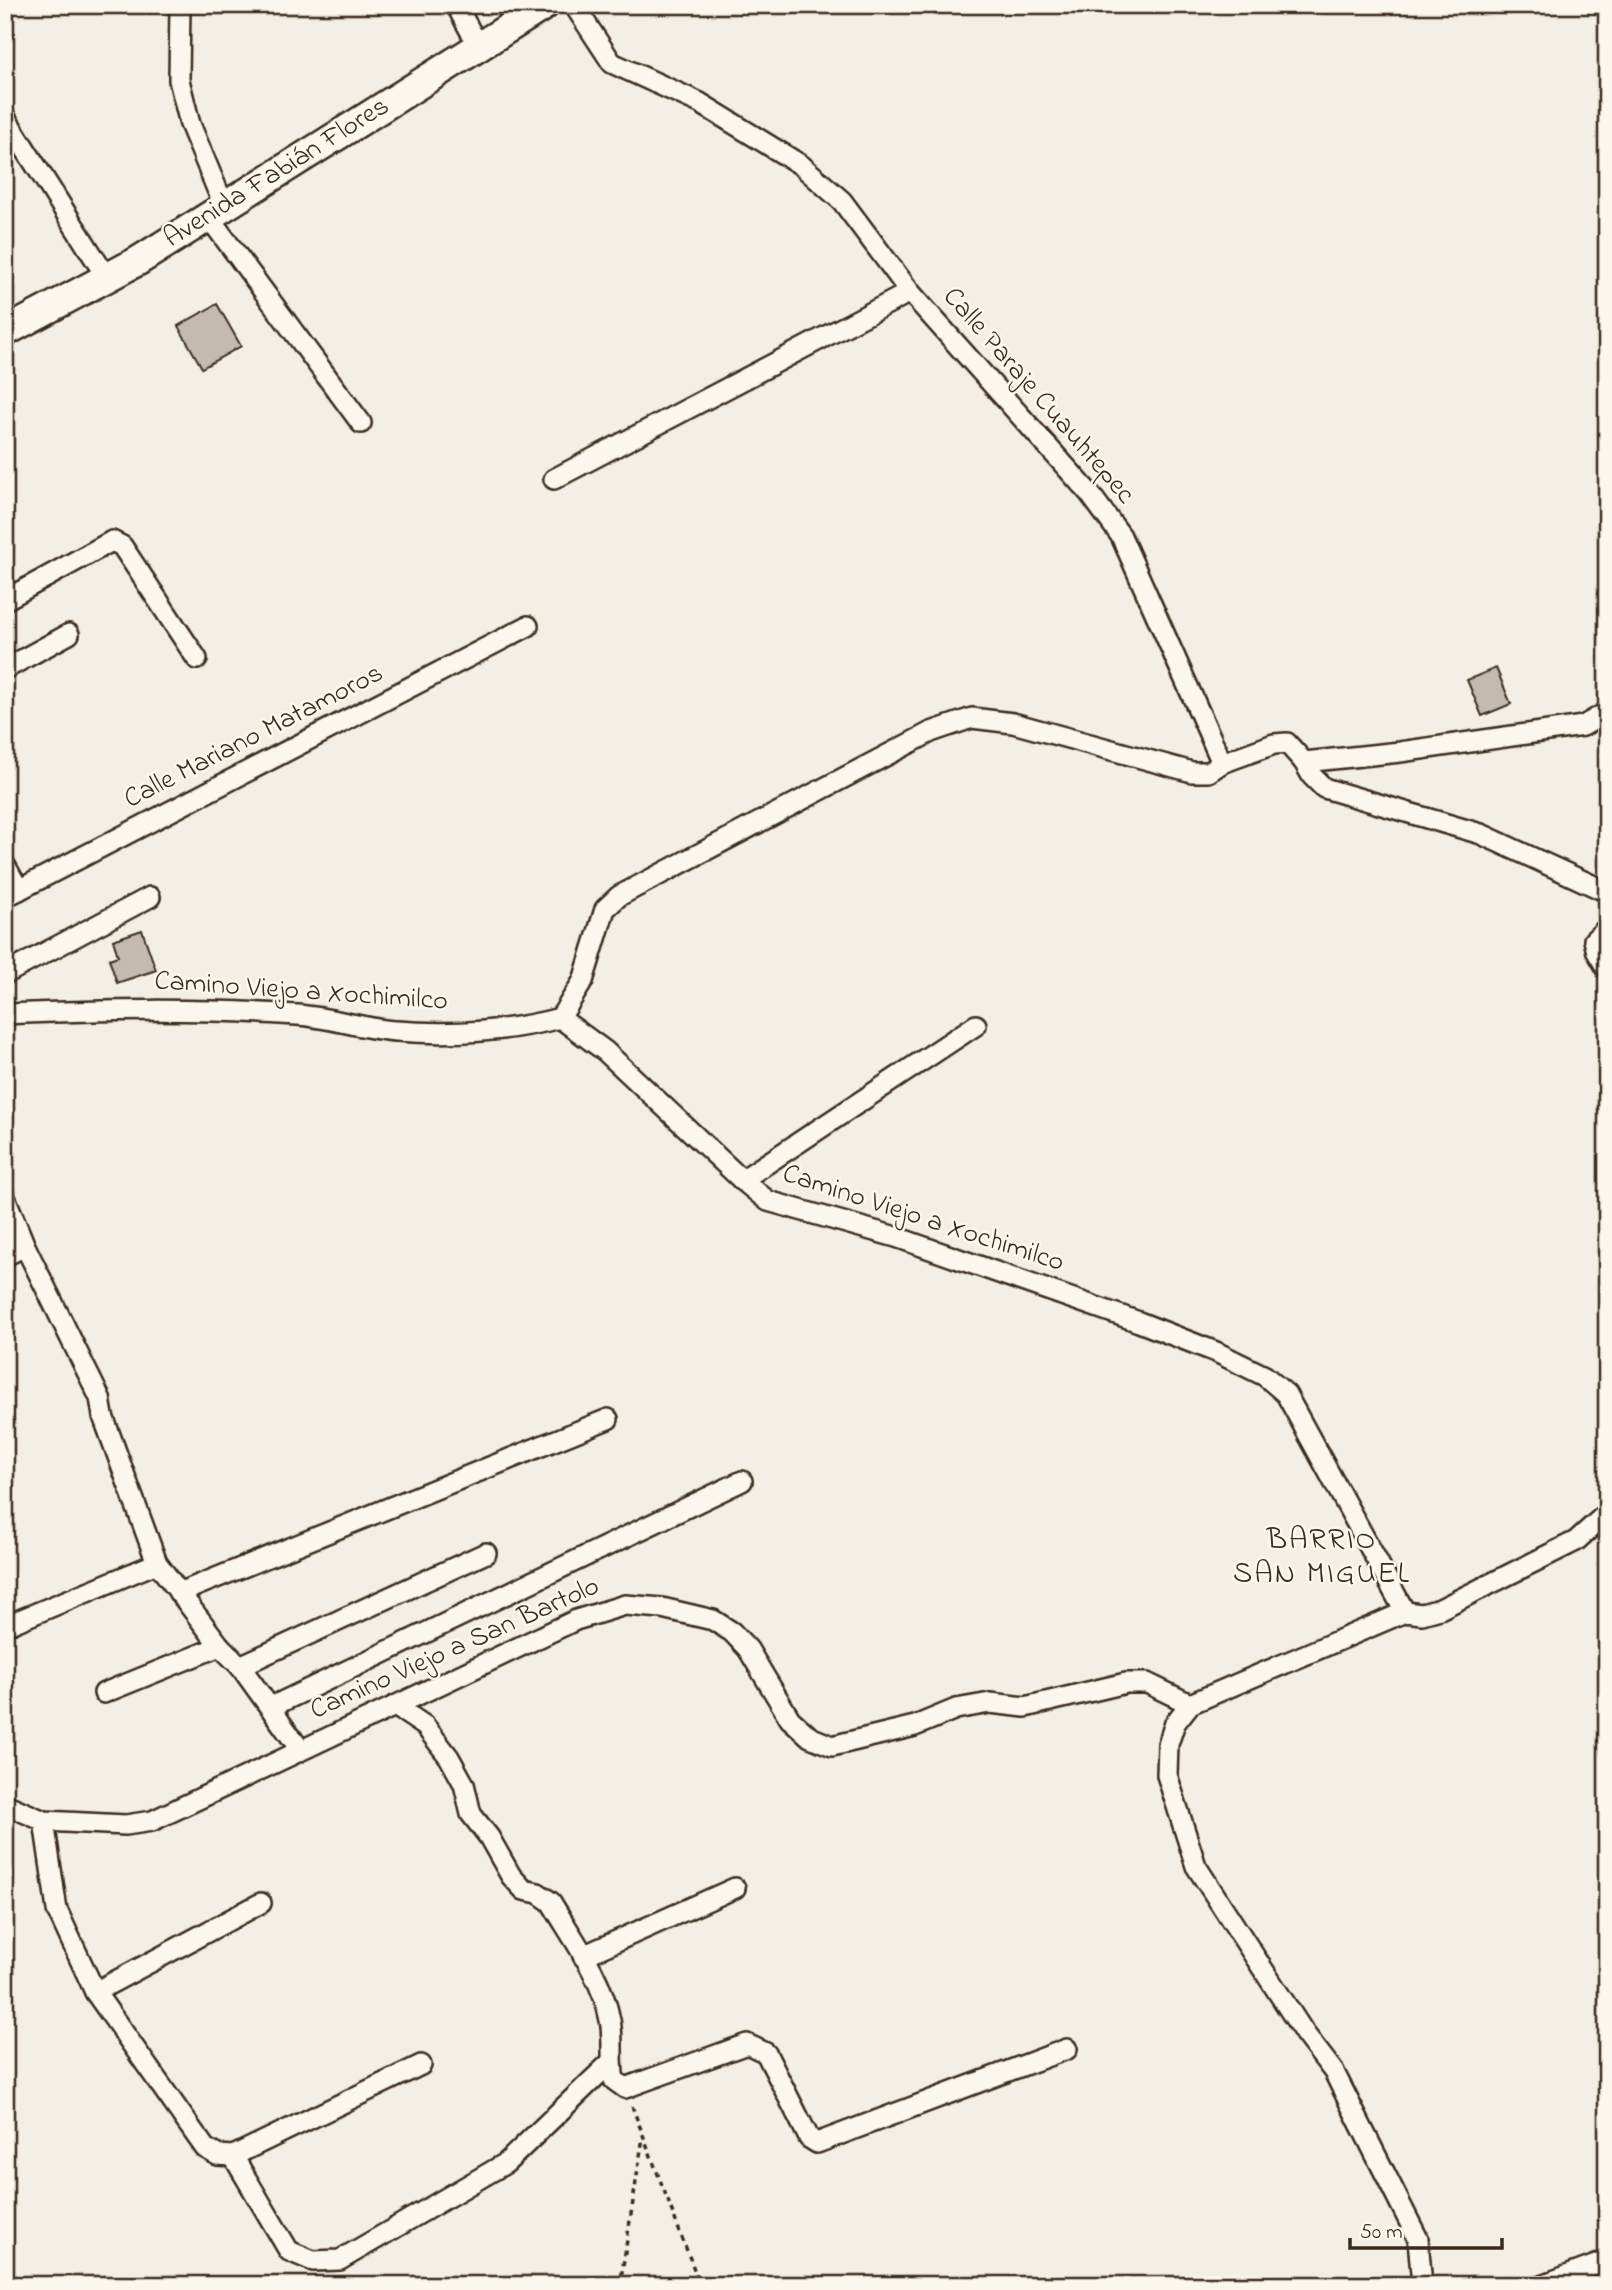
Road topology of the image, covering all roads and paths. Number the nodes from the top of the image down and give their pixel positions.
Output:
1 (180, 5) edge
2 (456, 5) edge
3 (545, 5) edge
4 (574, 5) edge
5 (480, 47) junction
6 (8, 129) edge
7 (216, 211) junction
8 (107, 278) junction
9 (910, 292) junction
10 (5, 332) edge
11 (361, 423) dead end
12 (554, 479) dead end
13 (5, 600) edge
14 (528, 626) dead end
15 (69, 634) dead end
16 (197, 659) dead end
17 (5, 669) edge
18 (1607, 712) edge
19 (1304, 762) junction
20 (1222, 763) junction
21 (5, 865) edge
22 (1607, 891) edge
23 (12, 894) edge
24 (150, 897) dead end
25 (1607, 928) edge
26 (1607, 969) edge
27 (5, 974) edge
28 (5, 1014) edge
29 (560, 1018) junction
30 (976, 1025) dead end
31 (742, 1180) junction
32 (5, 1197) edge
33 (25, 1246) junction
34 (5, 1256) edge
35 (608, 1419) dead end
36 (742, 1481) dead end
37 (1607, 1513) edge
38 (486, 1553) dead end
39 (157, 1563) junction
40 (179, 1593) junction
41 (1405, 1612) junction
42 (5, 1626) edge
43 (220, 1646) junction
44 (240, 1666) junction
45 (104, 1693) dead end
46 (1190, 1704) junction
47 (394, 1706) junction
48 (271, 1707) junction
49 (299, 1748) junction
50 (5, 1804) edge
51 (44, 1821) junction
52 (735, 1888) dead end
53 (261, 1903) dead end
54 (583, 1956) junction
55 (95, 1992) junction
56 (1067, 2049) dead end
57 (611, 2062) junction
58 (421, 2065) dead end
59 (625, 2088) junction
60 (643, 2135) junction
61 (233, 2156) junction
62 (1607, 2262) edge
63 (620, 2285) edge
64 (700, 2285) edge
65 (1422, 2285) edge
66 (1542, 2285) edge

1 - 7 street
2 - 5 street
3 - 5 main road, Avenida Fabián Flores
4 - 9 street, Calle Paraje Cuauhtepec
5 - 7 main road, Avenida Fabián Flores
6 - 8 street
7 - 8 main road, Avenida Fabián Flores
7 - 11 street
8 - 10 main road, Avenida Fabián Flores
9 - 12 street
9 - 20 street, Calle Paraje Cuauhtepec
13 - 16 street
14 - 23 street, Calle Mariano Matamoros
15 - 17 street
18 - 19 street
19 - 20 street
19 - 22 street
20 - 29 street
21 - 23 street
24 - 27 street
25 - 26 street
28 - 29 street, Camino Viejo a Xochimilco
29 - 31 street, Camino Viejo a Xochimilco
30 - 31 street
31 - 41 street, Camino Viejo a Xochimilco
32 - 33 street
33 - 34 street
33 - 39 street
35 - 40 street
36 - 48 street
37 - 41 street
38 - 44 street
39 - 40 street
39 - 42 street
40 - 43 street
41 - 46 street
43 - 44 street
43 - 45 street
44 - 48 street
46 - 47 street, Camino Viejo a San Bartolo
46 - 65 street
47 - 49 street, Camino Viejo a San Bartolo
47 - 54 street
48 - 49 street
49 - 51 street
50 - 51 street
51 - 55 street
52 - 54 street
53 - 55 street
54 - 57 street
55 - 61 street
56 - 59 street
57 - 59 street
57 - 61 street
58 - 61 street
59 - 60 path
60 - 63 path
60 - 64 path
62 - 66 street

